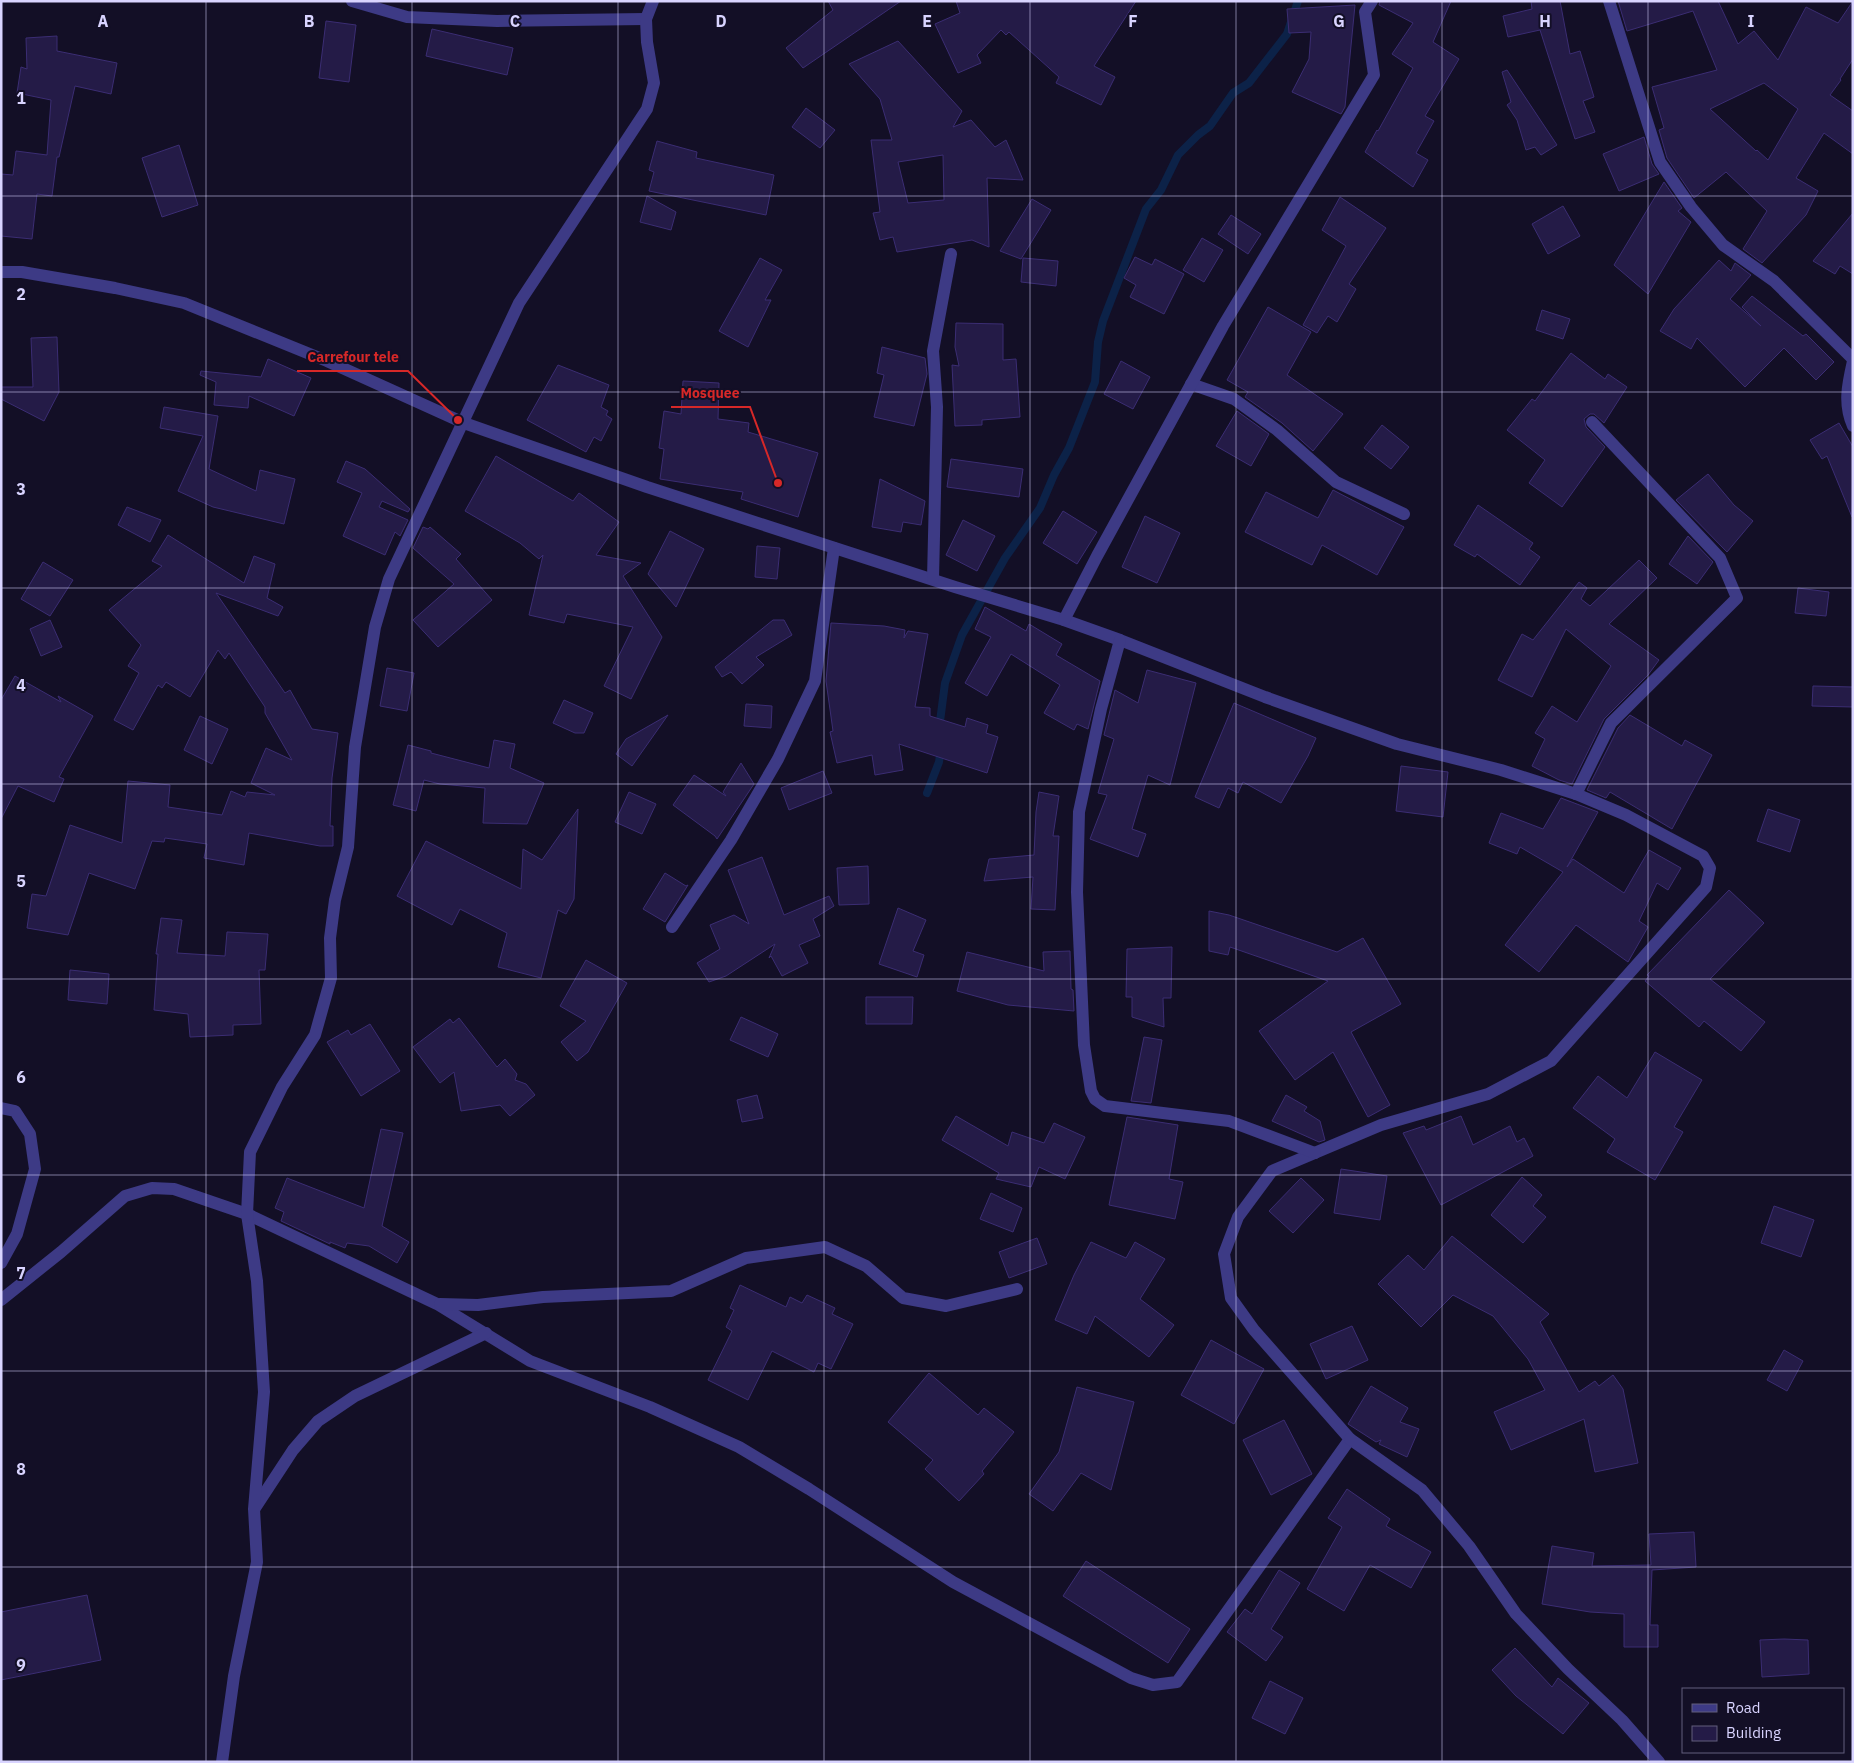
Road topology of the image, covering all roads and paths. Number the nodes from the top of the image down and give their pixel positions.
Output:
1 (352, 1) edge
2 (653, 1) edge
3 (1372, 1) edge
4 (1608, 1) edge
5 (646, 19) junction
6 (951, 254) dead end
7 (1, 272) edge
8 (1853, 360) edge
9 (1191, 384) junction
10 (1592, 422) dead end
11 (464, 423) junction
12 (1853, 426) edge
13 (1404, 514) dead end
14 (834, 548) junction
15 (933, 579) junction
16 (1064, 620) junction
17 (1120, 640) junction
18 (1576, 794) junction
19 (672, 927) dead end
20 (1, 1108) edge
21 (1315, 1153) junction
22 (247, 1214) junction
23 (1, 1263) edge
24 (1017, 1288) dead end
25 (1, 1300) edge
26 (437, 1304) junction
27 (486, 1333) junction
28 (1350, 1439) junction
29 (254, 1509) junction
30 (222, 1762) edge
31 (1659, 1762) edge

1 - 5 street
2 - 5 street
3 - 9 street
4 - 8 street
5 - 11 street
6 - 15 street
7 - 11 street
8 - 12 street
9 - 13 street
9 - 16 street
10 - 18 street
11 - 14 street
11 - 22 street
14 - 15 street
14 - 19 street
15 - 16 street
16 - 17 street
17 - 18 street
17 - 21 street
18 - 21 street
20 - 23 street
21 - 28 street
22 - 25 street
22 - 26 street
22 - 29 street
24 - 26 street
26 - 27 street
27 - 28 street
27 - 29 street
28 - 31 street
29 - 30 street

